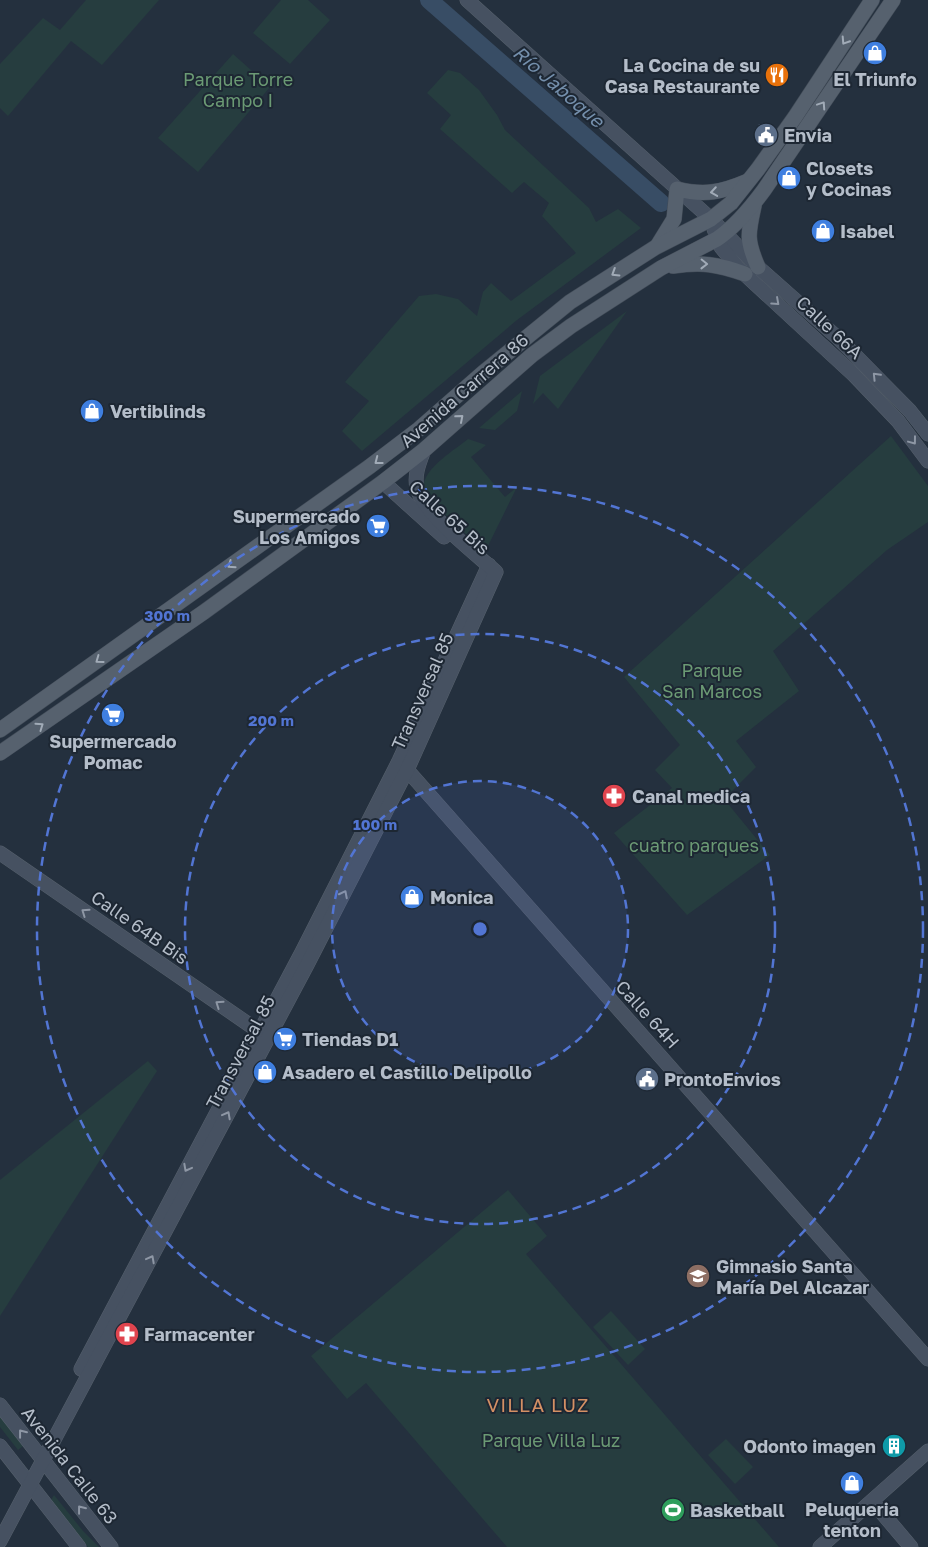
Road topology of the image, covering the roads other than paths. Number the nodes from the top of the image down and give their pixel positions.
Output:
1 (467, 0) edge
2 (872, 0) edge
3 (893, 0) edge
4 (749, 180) junction
5 (677, 189) junction
6 (755, 203) junction
7 (711, 219) junction
8 (721, 236) junction
9 (656, 247) junction
10 (758, 267) junction
11 (661, 268) junction
12 (744, 274) junction
13 (928, 434) edge
14 (424, 450) junction
15 (928, 461) edge
16 (383, 482) junction
17 (491, 573) junction
18 (0, 730) edge
19 (0, 753) edge
20 (403, 765) junction
21 (0, 853) edge
22 (259, 1032) junction
23 (240, 1092) junction
24 (109, 1326) junction
25 (928, 1359) edge
26 (0, 1405) edge
27 (0, 1446) edge
28 (928, 1452) edge
29 (41, 1457) junction
30 (28, 1482) junction
31 (872, 1501) junction
32 (0, 1524) edge
33 (0, 1541) edge
34 (79, 1547) edge
35 (111, 1547) edge
36 (820, 1547) edge
37 (911, 1547) edge

1 - 5 street, Calle 66A
2 -> 4 main road, Avenida Carrera 86
6 -> 3 main road, Avenida Carrera 86
4 -> 5 main road
4 - 7 main road, Avenida Carrera 86
5 - 7 street, Calle 66A
5 - 9 main road
6 - 8 main road, Avenida Carrera 86
6 - 10 main road
7 - 8 street, Calle 66A
7 - 9 main road, Avenida Carrera 86
8 - 10 street, Calle 66A
8 - 11 main road, Avenida Carrera 86
8 - 12 street, Calle 66A
9 -> 18 main road, Avenida Carrera 86
13 -> 10 street, Calle 66A
11 -> 12 main road
14 -> 11 main road, Avenida Carrera 86
12 -> 15 street, Calle 66A
14 - 16 main road, Avenida Carrera 86
14 - 17 street, Calle 65 Bis
16 - 17 street, Calle 65 Bis
19 -> 16 main road, Avenida Carrera 86
17 - 20 street, Transversal 85
20 - 22 street, Transversal 85
23 -> 20 street, Transversal 85
20 - 25 street, Calle 64H
22 -> 21 street, Calle 64B Bis
22 - 23 street
22 -> 24 street, Transversal 85
24 -> 23 street, Transversal 85
24 - 29 street, Transversal 85
29 -> 26 street, Avenida Calle 63
27 - 30 street
28 - 31 street
29 - 30 street, Transversal 85
35 -> 29 street, Avenida Calle 63
30 - 32 street, Transversal 85
30 - 33 street, Transversal 85
30 - 34 street
31 - 36 street
31 - 37 street

